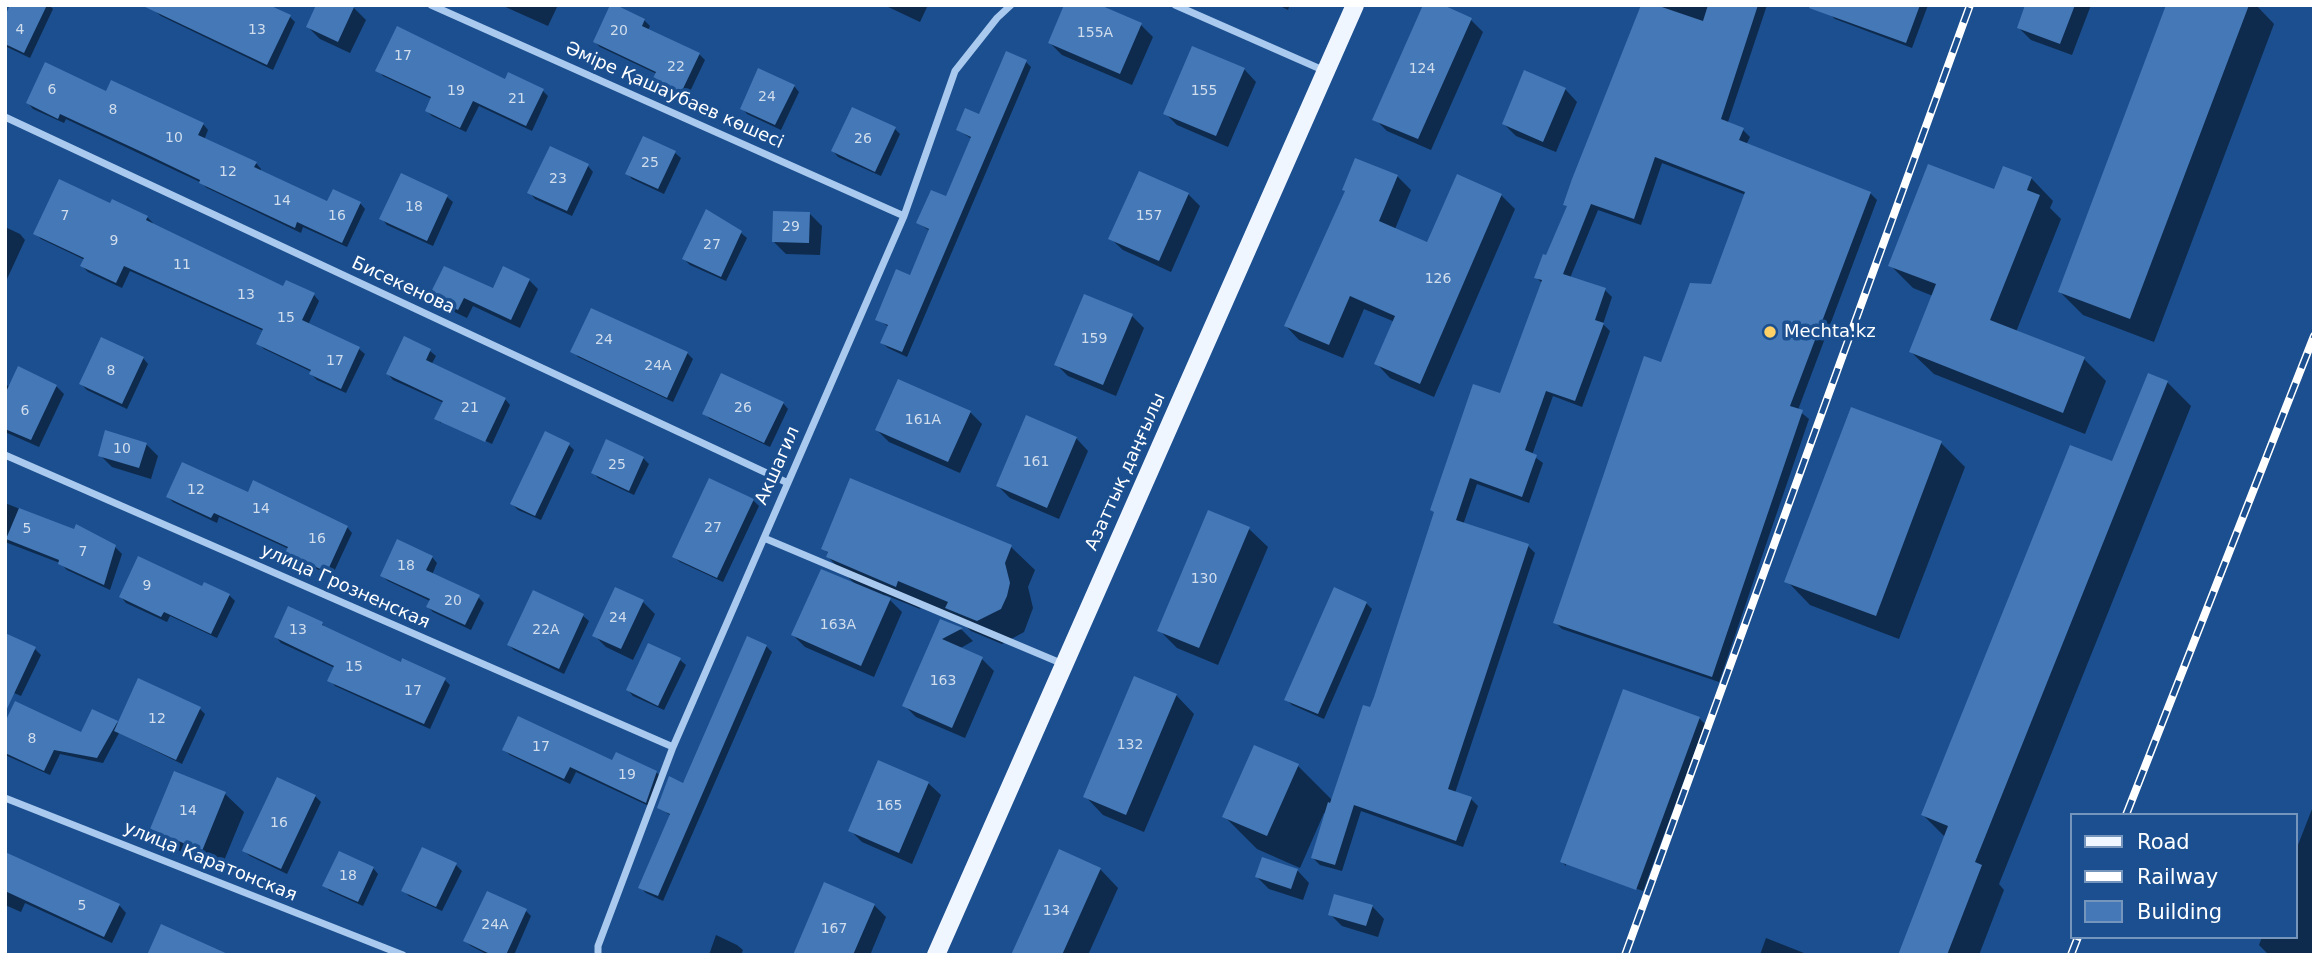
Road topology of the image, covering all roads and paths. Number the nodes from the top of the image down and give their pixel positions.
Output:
1 (431, 5) edge
2 (1011, 5) edge
3 (1175, 5) edge
4 (1355, 5) edge
5 (1326, 72) junction
6 (5, 117) edge
7 (904, 216) junction
8 (5, 455) edge
9 (788, 483) junction
10 (764, 538) junction
11 (1064, 664) junction
12 (673, 747) junction
13 (5, 798) edge
14 (403, 955) edge
15 (598, 955) edge
16 (936, 955) edge

1 - 7 street, Әміре Қашаубаев көшесі
2 - 7 street, Акшагил
3 - 5 street
4 - 5 main road, Азаттық даңғылы
5 - 11 main road, Азаттық даңғылы
6 - 9 street, Бисекенова
7 - 9 street, Акшагил
8 - 12 street, улица Грозненская
9 - 10 street, Акшагил
10 - 11 street
10 - 12 street, Акшагил
11 - 16 main road, Азаттық даңғылы
12 - 15 street, Акшагил
13 - 14 street, улица Каратонская

